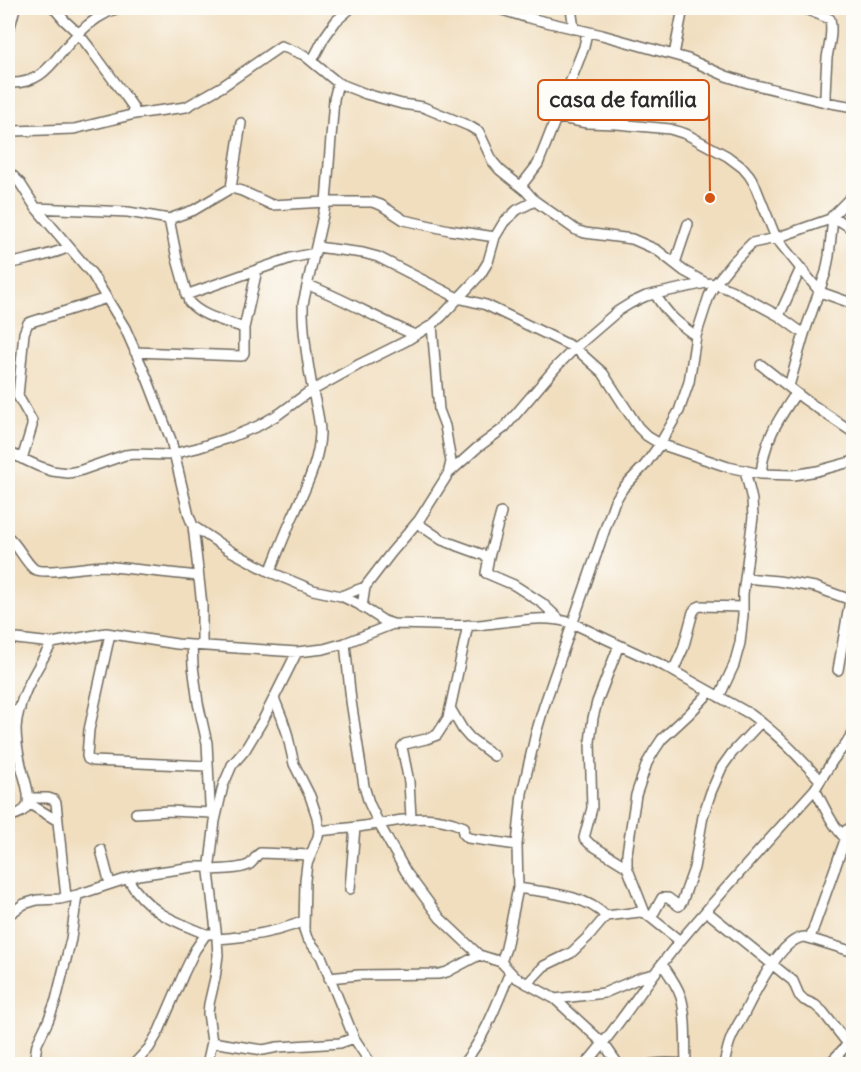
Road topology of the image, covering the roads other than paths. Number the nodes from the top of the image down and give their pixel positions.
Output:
1 (15, 8) edge
2 (54, 8) edge
3 (118, 8) edge
4 (351, 8) edge
5 (496, 8) edge
6 (571, 8) edge
7 (683, 8) edge
8 (803, 8) edge
9 (8, 28) edge
10 (574, 28) junction
11 (587, 32) junction
12 (78, 33) junction
13 (674, 55) junction
14 (312, 61) junction
15 (338, 82) junction
16 (8, 83) edge
17 (825, 102) junction
18 (854, 107) edge
19 (135, 114) junction
20 (556, 117) junction
21 (241, 123) dead end
22 (8, 140) edge
23 (8, 171) edge
24 (521, 186) junction
25 (231, 188) junction
26 (854, 194) edge
27 (534, 201) junction
28 (326, 202) junction
29 (36, 208) junction
30 (833, 217) junction
31 (169, 219) junction
32 (687, 224) dead end
33 (854, 230) edge
34 (495, 237) junction
35 (776, 238) junction
36 (69, 247) junction
37 (316, 250) junction
38 (675, 262) junction
39 (8, 264) edge
40 (801, 268) junction
41 (257, 270) junction
42 (711, 283) junction
43 (308, 285) junction
44 (820, 292) junction
45 (655, 294) junction
46 (186, 295) junction
47 (107, 298) junction
48 (458, 298) junction
49 (854, 304) edge
50 (779, 315) junction
51 (432, 325) junction
52 (244, 328) junction
53 (804, 334) junction
54 (415, 335) junction
55 (696, 336) junction
56 (575, 348) junction
57 (135, 352) junction
58 (761, 365) dead end
59 (792, 389) junction
60 (312, 390) junction
61 (854, 433) edge
62 (660, 444) junction
63 (8, 452) edge
64 (174, 453) junction
65 (22, 459) junction
66 (854, 461) edge
67 (745, 471) junction
68 (448, 474) junction
69 (761, 474) junction
70 (501, 513) dead end
71 (417, 523) junction
72 (193, 526) junction
73 (8, 537) edge
74 (489, 557) junction
75 (270, 572) junction
76 (198, 576) junction
77 (745, 579) junction
78 (365, 588) junction
79 (341, 596) junction
80 (852, 600) edge
81 (362, 607) junction
82 (743, 607) junction
83 (559, 619) junction
84 (572, 623) junction
85 (393, 624) junction
86 (468, 625) junction
87 (110, 634) junction
88 (8, 638) edge
89 (52, 643) junction
90 (345, 643) junction
91 (197, 645) junction
92 (619, 645) junction
93 (297, 652) junction
94 (838, 670) dead end
95 (673, 671) junction
96 (714, 695) junction
97 (274, 698) junction
98 (450, 708) junction
99 (20, 709) junction
100 (8, 712) edge
101 (761, 722) junction
102 (854, 733) edge
103 (494, 756) dead end
104 (207, 766) junction
105 (817, 784) junction
106 (28, 801) junction
107 (214, 810) junction
108 (136, 813) dead end
109 (8, 817) edge
110 (411, 818) junction
111 (58, 821) junction
112 (379, 824) junction
113 (854, 825) edge
114 (355, 828) junction
115 (319, 831) junction
116 (843, 837) junction
117 (517, 845) junction
118 (854, 846) edge
119 (101, 850) dead end
120 (311, 855) junction
121 (627, 867) junction
122 (209, 869) junction
123 (127, 878) junction
124 (110, 884) junction
125 (518, 888) junction
126 (350, 889) dead end
127 (77, 895) junction
128 (66, 897) junction
129 (706, 911) junction
130 (8, 915) edge
131 (648, 915) junction
132 (606, 916) junction
133 (304, 921) junction
134 (213, 935) junction
135 (810, 938) junction
136 (680, 941) junction
137 (854, 952) edge
138 (479, 955) junction
139 (501, 962) junction
140 (662, 964) junction
141 (772, 964) junction
142 (510, 972) junction
143 (654, 974) junction
144 (329, 978) junction
145 (527, 984) junction
146 (555, 999) junction
147 (354, 1038) junction
148 (212, 1042) junction
149 (604, 1044) junction
150 (851, 1045) edge
151 (687, 1064) edge
152 (34, 1065) edge
153 (134, 1065) edge
154 (207, 1065) edge
155 (371, 1065) edge
156 (463, 1065) edge
157 (586, 1065) edge
158 (618, 1065) edge
159 (652, 1065) edge
160 (724, 1065) edge
161 (829, 1065) edge

1 - 9 street
2 - 12 street
3 - 12 street
4 - 14 street
5 - 10 street
6 - 10 street
7 - 13 street
8 - 17 street
10 - 11 street
11 - 13 street
11 - 20 street
12 - 16 street
12 - 19 street
13 - 17 street
14 - 15 street
14 - 19 street
15 - 24 street
15 - 28 street
17 - 18 street
19 - 22 street
20 - 24 street
20 - 35 street
21 - 25 street
23 - 29 street
24 - 27 street
25 - 28 street
25 - 31 street
26 - 30 street
27 - 34 street
27 - 38 street
28 - 34 street
28 - 37 street
29 - 31 street
29 - 36 street
30 - 33 street
30 - 35 street
30 - 44 street
31 - 46 street
32 - 38 street
34 - 48 street
35 - 40 street
35 - 42 street
36 - 39 street
36 - 47 street
37 - 41 street
37 - 43 street
37 - 48 street
38 - 42 street
40 - 44 street
40 - 50 street
41 - 46 street
41 - 52 street
42 - 45 street
42 - 50 street
42 - 55 street
43 - 54 street
43 - 60 street
44 - 49 street
44 - 53 street
45 - 55 street
45 - 56 street
46 - 52 street
47 - 57 street
47 - 65 street
48 - 51 street
48 - 56 street
50 - 53 street
51 - 54 street
51 - 68 street
52 - 57 street
53 - 59 street
54 - 60 street
55 - 62 street
56 - 62 street
56 - 68 street
57 - 64 street
58 - 59 street
59 - 61 street
59 - 69 street
60 - 64 street
60 - 75 street
62 - 67 street
62 - 84 street
63 - 65 street
64 - 65 street
64 - 72 street
66 - 69 street
67 - 69 street
67 - 77 street
68 - 71 street
70 - 74 street
71 - 74 street
71 - 78 street
72 - 75 street
72 - 76 street
73 - 76 street
74 - 83 street
75 - 79 street
76 - 91 street
77 - 80 street
77 - 82 street
78 - 79 street
78 - 81 street
79 - 81 street
80 - 94 street
81 - 85 street
82 - 95 street
82 - 96 street
83 - 84 street
83 - 86 street
84 - 92 street
84 - 117 street
85 - 86 street
85 - 90 street
86 - 98 street
87 - 89 street
87 - 91 street
87 - 104 street
88 - 89 street
89 - 99 street
90 - 93 street
90 - 112 street
91 - 93 street
91 - 104 street
92 - 95 street
92 - 121 street
93 - 97 street
95 - 96 street
96 - 101 street
96 - 121 street
97 - 107 street
97 - 115 street
98 - 103 street
98 - 110 street
99 - 100 street
99 - 106 street
101 - 105 street
101 - 131 street
102 - 105 street
104 - 107 street
105 - 116 street
105 - 129 street
106 - 109 street
106 - 111 street
106 - 111 street
107 - 108 street
107 - 122 street
110 - 112 street
110 - 117 street
111 - 128 street
112 - 114 street
112 - 138 street
113 - 116 street
114 - 115 street
114 - 126 street
115 - 120 street
116 - 118 street
116 - 135 street
117 - 125 street
119 - 124 street
120 - 122 street
120 - 133 street
121 - 131 street
122 - 123 street
122 - 134 street
123 - 124 street
123 - 134 street
124 - 127 street
125 - 132 street
125 - 139 street
127 - 128 street
127 - 152 street
128 - 130 street
129 - 136 street
129 - 141 street
131 - 132 street
131 - 136 street
132 - 145 street
133 - 134 street
133 - 144 street
134 - 148 street
134 - 153 street
135 - 137 street
135 - 141 street
136 - 140 street
138 - 139 street
138 - 144 street
139 - 142 street
140 - 143 street
140 - 151 street
141 - 150 street
141 - 160 street
142 - 145 street
142 - 156 street
143 - 146 street
143 - 149 street
144 - 147 street
145 - 146 street
146 - 149 street
147 - 148 street
147 - 155 street
148 - 154 street
149 - 157 street
149 - 158 street
150 - 161 street
151 - 159 street

